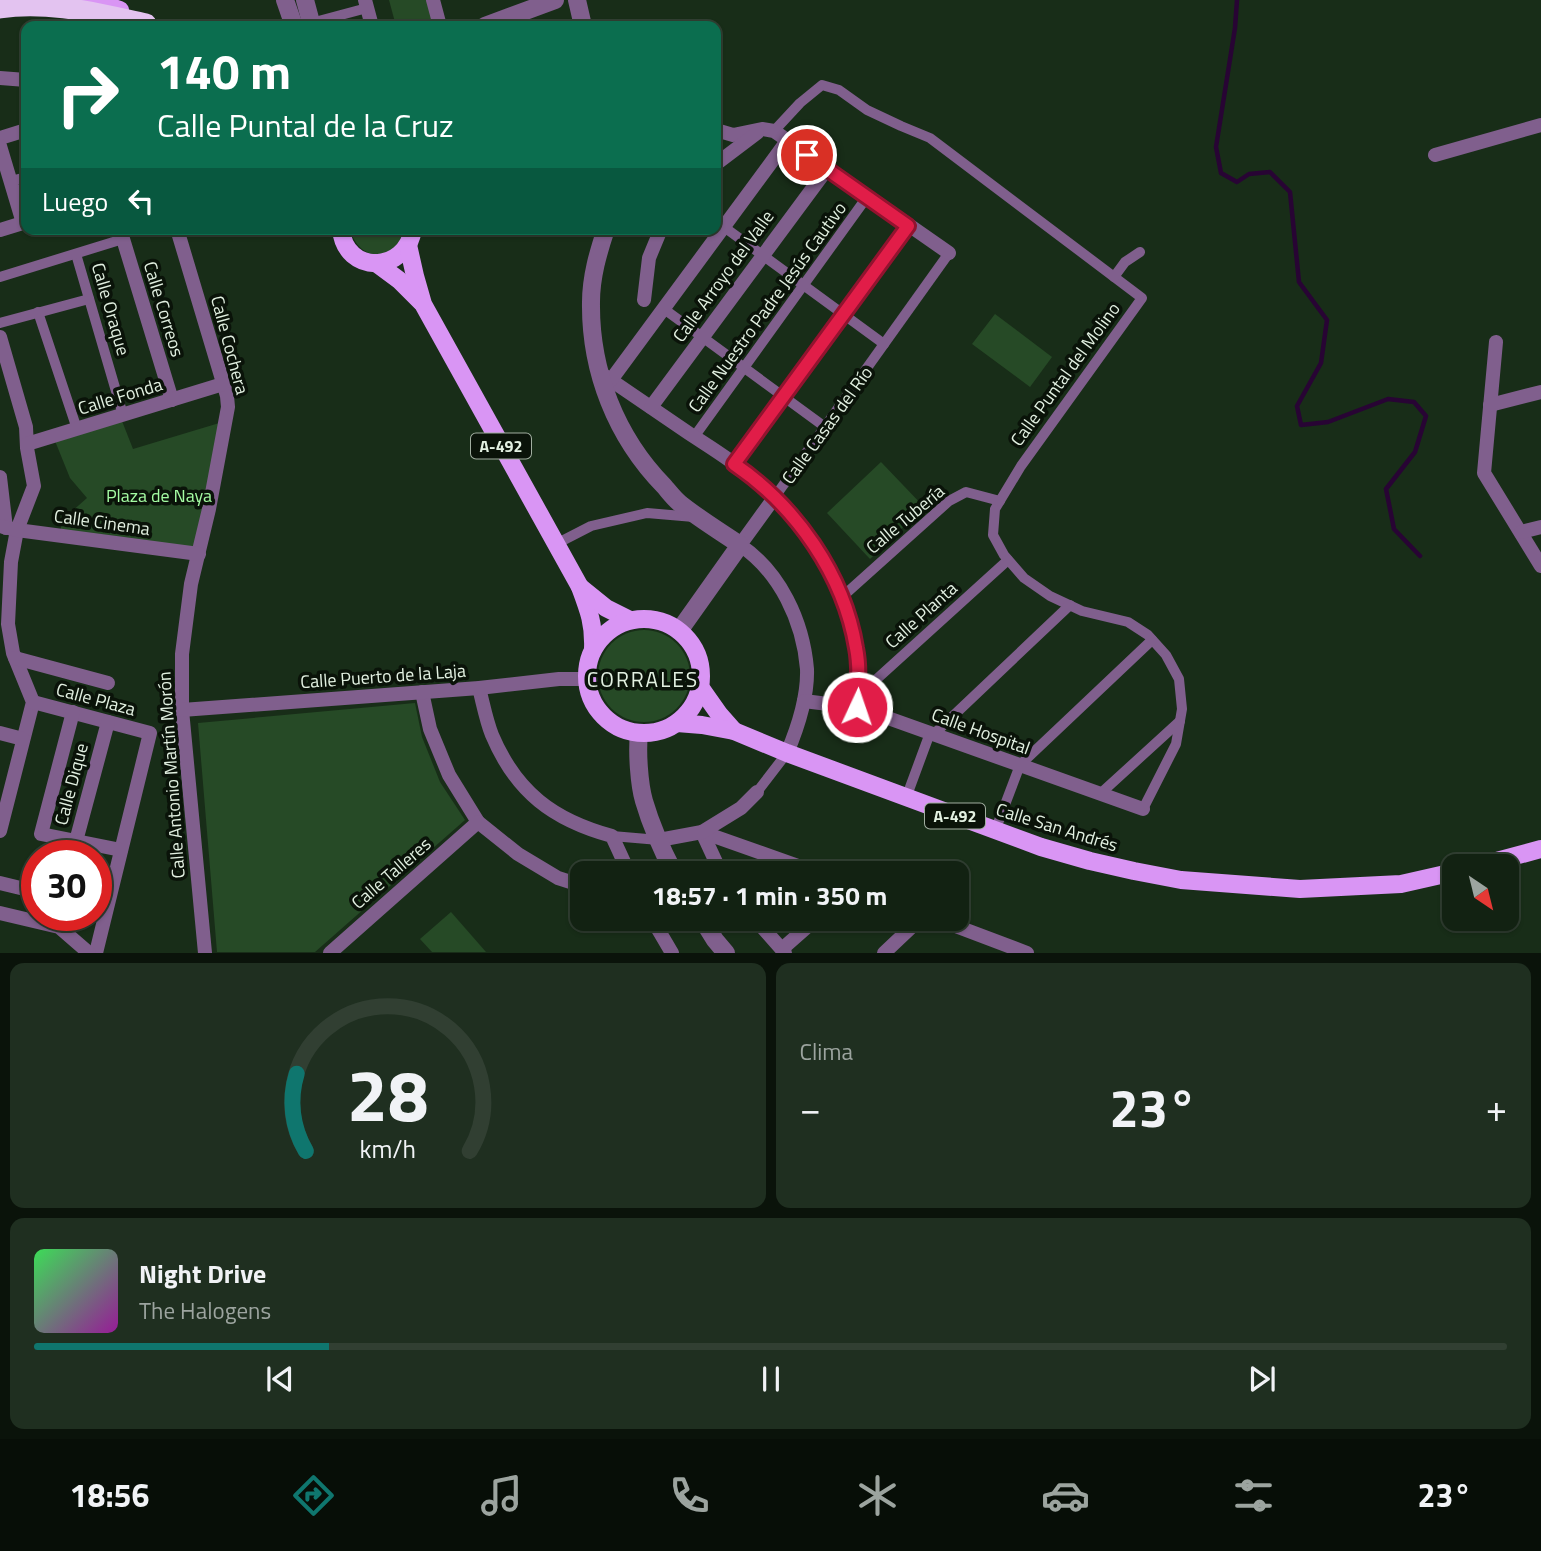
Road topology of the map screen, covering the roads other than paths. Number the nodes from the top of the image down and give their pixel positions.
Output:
1 (89, 0) edge
2 (285, 0) edge
3 (305, 0) edge
4 (433, 0) edge
5 (555, 0) edge
6 (576, 0) edge
7 (366, 4) edge
8 (527, 5) edge
9 (0, 8) edge
10 (129, 21) edge
11 (140, 21) edge
12 (303, 21) edge
13 (306, 21) edge
14 (317, 21) edge
15 (371, 21) edge
16 (439, 21) edge
17 (495, 21) edge
18 (582, 21) edge
19 (0, 78) edge
20 (21, 80) edge
21 (1541, 125) edge
22 (768, 130) junction
23 (721, 131) edge
24 (21, 132) edge
25 (0, 138) edge
26 (787, 141) junction
27 (0, 146) edge
28 (1435, 155) dead end
29 (721, 161) edge
30 (827, 169) junction
31 (21, 178) edge
32 (11, 181) junction
33 (867, 197) junction
34 (21, 211) edge
35 (21, 224) edge
36 (908, 226) junction
37 (724, 227) junction
38 (0, 230) edge
39 (721, 231) edge
40 (120, 235) edge
41 (122, 235) edge
42 (179, 235) edge
43 (342, 235) edge
44 (604, 235) edge
45 (659, 235) edge
46 (718, 235) edge
47 (411, 237) edge
48 (1140, 252) dead end
49 (949, 253) joint
50 (76, 254) junction
51 (763, 255) junction
52 (376, 263) junction
53 (1114, 276) junction
54 (0, 277) edge
55 (804, 285) junction
56 (89, 299) junction
57 (644, 300) dead end
58 (423, 304) junction
59 (664, 309) junction
60 (38, 312) junction
61 (844, 314) junction
62 (0, 323) edge
63 (0, 337) edge
64 (702, 337) junction
65 (1496, 342) dead end
66 (884, 344) junction
67 (744, 367) junction
68 (605, 376) junction
69 (223, 384) junction
70 (1541, 392) edge
71 (784, 396) junction
72 (172, 400) junction
73 (1490, 405) junction
74 (651, 407) junction
75 (123, 415) junction
76 (825, 427) junction
77 (77, 429) junction
78 (694, 437) junction
79 (27, 444) junction
80 (734, 464) junction
81 (0, 477) edge
82 (774, 498) junction
83 (1000, 501) junction
84 (700, 518) junction
85 (1541, 527) edge
86 (8, 528) edge
87 (1521, 532) junction
88 (556, 544) junction
89 (740, 545) junction
90 (198, 554) junction
91 (1008, 560) junction
92 (1541, 566) edge
93 (580, 587) junction
94 (842, 597) junction
95 (1070, 605) junction
96 (631, 620) junction
97 (679, 631) junction
98 (1152, 640) junction
99 (593, 649) junction
100 (15, 658) junction
101 (586, 679) junction
102 (108, 683) dead end
103 (700, 687) junction
104 (479, 688) junction
105 (422, 692) junction
106 (804, 701) junction
107 (33, 702) junction
108 (857, 702) junction
109 (182, 710) junction
110 (73, 712) junction
111 (1180, 721) junction
112 (108, 722) junction
113 (677, 723) junction
114 (734, 731) junction
115 (0, 733) edge
116 (639, 733) junction
117 (932, 733) junction
118 (23, 739) junction
119 (787, 753) junction
120 (1020, 765) junction
121 (5, 792) edge
122 (757, 792) joint
123 (1100, 794) junction
124 (906, 798) junction
125 (1143, 809) joint
126 (478, 822) junction
127 (0, 831) edge
128 (995, 831) junction
129 (702, 832) junction
130 (612, 836) junction
131 (55, 840) edge
132 (76, 840) edge
133 (659, 841) junction
134 (1541, 849) edge
135 (112, 850) edge
136 (121, 850) junction
137 (1519, 855) edge
138 (623, 861) edge
139 (668, 861) edge
140 (715, 861) edge
141 (784, 861) edge
142 (1442, 875) edge
143 (112, 877) edge
144 (570, 882) edge
145 (0, 883) edge
146 (21, 888) edge
147 (0, 913) edge
148 (99, 931) edge
149 (659, 931) edge
150 (709, 931) edge
151 (766, 931) edge
152 (804, 931) edge
153 (907, 931) edge
154 (967, 931) edge
155 (1004, 946) edge
156 (784, 951) edge
157 (89, 953) edge
158 (96, 953) edge
159 (205, 953) edge
160 (330, 953) edge
161 (672, 953) edge
162 (726, 953) edge
163 (884, 953) edge
164 (981, 953) edge
165 (1027, 953) edge

1 - 11 main road
2 - 12 street
3 - 13 street
4 - 16 street
5 - 8 street
6 - 18 street
7 - 14 street
7 - 15 street
8 - 17 street
9 - 10 highway
19 - 20 street
21 - 28 street
22 - 23 street
22 - 26 street
22 - 29 street
22 - 53 street, Calle Puntal del Molino
24 - 25 street
26 - 30 street
26 - 37 street
27 - 32 street
30 - 33 street
30 - 51 street, Calle Arroyo del Valle
31 - 32 street
32 - 34 street
33 - 36 street
33 - 55 street, Calle Nuestro Padre Jesús Cautivo
35 - 38 street
36 - 49 street
36 - 61 street
37 - 39 street
37 - 51 street
40 - 50 street
41 - 72 street, Calle Correos
42 - 69 street, Calle Cochera
43 - 52 main road, A-492
44 - 68 street
45 - 57 street
46 - 59 street
47 - 52 main road, A-492
47 - 58 main road, A-492
48 - 53 street
49 - 66 street, Calle Casas del Río
50 - 54 street
50 - 56 street, Calle Oraque
51 - 55 street
51 - 64 street, Calle Arroyo del Valle
52 - 58 main road, A-492
53 - 83 street, Calle Puntal del Molino
55 - 61 street
55 - 67 street, Calle Nuestro Padre Jesús Cautivo
56 - 60 street
56 - 75 street, Calle Oraque
58 - 88 main road, A-492
59 - 64 street
59 - 68 street
60 - 62 street
60 - 77 street
61 - 66 street
61 - 71 street
63 - 79 street
64 - 67 street
64 - 74 street, Calle Arroyo del Valle
65 - 73 street
66 - 76 street, Calle Casas del Río
67 - 71 street
67 - 78 street, Calle Nuestro Padre Jesús Cautivo
68 - 74 street
68 - 84 street
69 - 72 street, Calle Fonda
69 - 90 street, Calle Cochera
70 - 73 street
71 - 76 street
71 - 80 street
72 - 75 street, Calle Fonda
73 - 87 street
74 - 78 street
75 - 77 street, Calle Fonda
76 - 82 street, Calle Casas del Río
77 - 79 street, Calle Fonda
78 - 80 street
79 - 86 street
80 - 82 street
81 - 86 street
82 - 89 street, Calle Casas del Río
82 - 94 street
83 - 91 street, Calle Puntal del Molino
83 - 94 street, Calle Tubería
84 - 88 street
84 - 89 street
85 - 87 street
86 - 90 street, Calle Cinema
86 - 100 street
87 - 92 street
88 - 93 main road, A-492
89 - 97 street, Calle Casas del Río
89 - 106 street
90 - 109 street, Calle Antonio Martín Morón
91 - 95 street, Calle Puntal del Molino
91 - 108 street, Calle Planta
93 - 96 main road, A-492
93 - 99 main road, A-492
94 - 108 street
95 - 98 street, Calle Puntal del Molino
95 - 117 street
96 - 97 main road, A-492
96 - 99 main road
97 - 103 main road, A-492
98 - 111 street, Calle Puntal del Molino
98 - 120 street
99 - 101 main road, A-492
100 - 102 street
100 - 107 street
101 - 104 street, Calle Puerto de la Laja
101 - 116 main road
103 - 113 main road
103 - 114 main road, Calle San Andrés / A-492
104 - 105 street, Calle Puerto de la Laja
104 - 130 street
105 - 109 street, Calle Puerto de la Laja
105 - 126 street
106 - 108 street, Calle Hospital
106 - 119 street
107 - 110 street, Calle Plaza
107 - 118 street
108 - 117 street, Calle Hospital
109 - 159 street, Calle Antonio Martín Morón
110 - 112 street, Calle Plaza
110 - 131 street
111 - 123 street
111 - 125 street, Calle Puntal del Molino
112 - 132 street, Calle Dique
112 - 136 street, Calle Plaza
113 - 114 main road, Calle San Andrés / A-492
113 - 116 main road, A-492
114 - 119 main road, Calle San Andrés / A-492
115 - 118 street
116 - 133 street
117 - 120 street, Calle Hospital
117 - 124 street
118 - 121 street
119 - 122 street
119 - 124 main road, Calle San Andrés / A-492
120 - 123 street, Calle Hospital
120 - 128 street
121 - 127 street
122 - 129 street
123 - 125 street, Calle Hospital
124 - 128 main road, Calle San Andrés / A-492
126 - 144 street
126 - 160 street, Calle Talleres
128 - 142 main road, Calle San Andrés / A-492
129 - 133 street
129 - 140 street
129 - 141 street
130 - 133 street
130 - 138 street
133 - 139 street
134 - 137 main road
135 - 136 street
136 - 143 street
145 - 146 street
147 - 157 street
148 - 158 street
149 - 161 street
150 - 162 street
151 - 156 street
152 - 156 street
153 - 163 street
154 - 155 street
155 - 164 street
155 - 165 street

